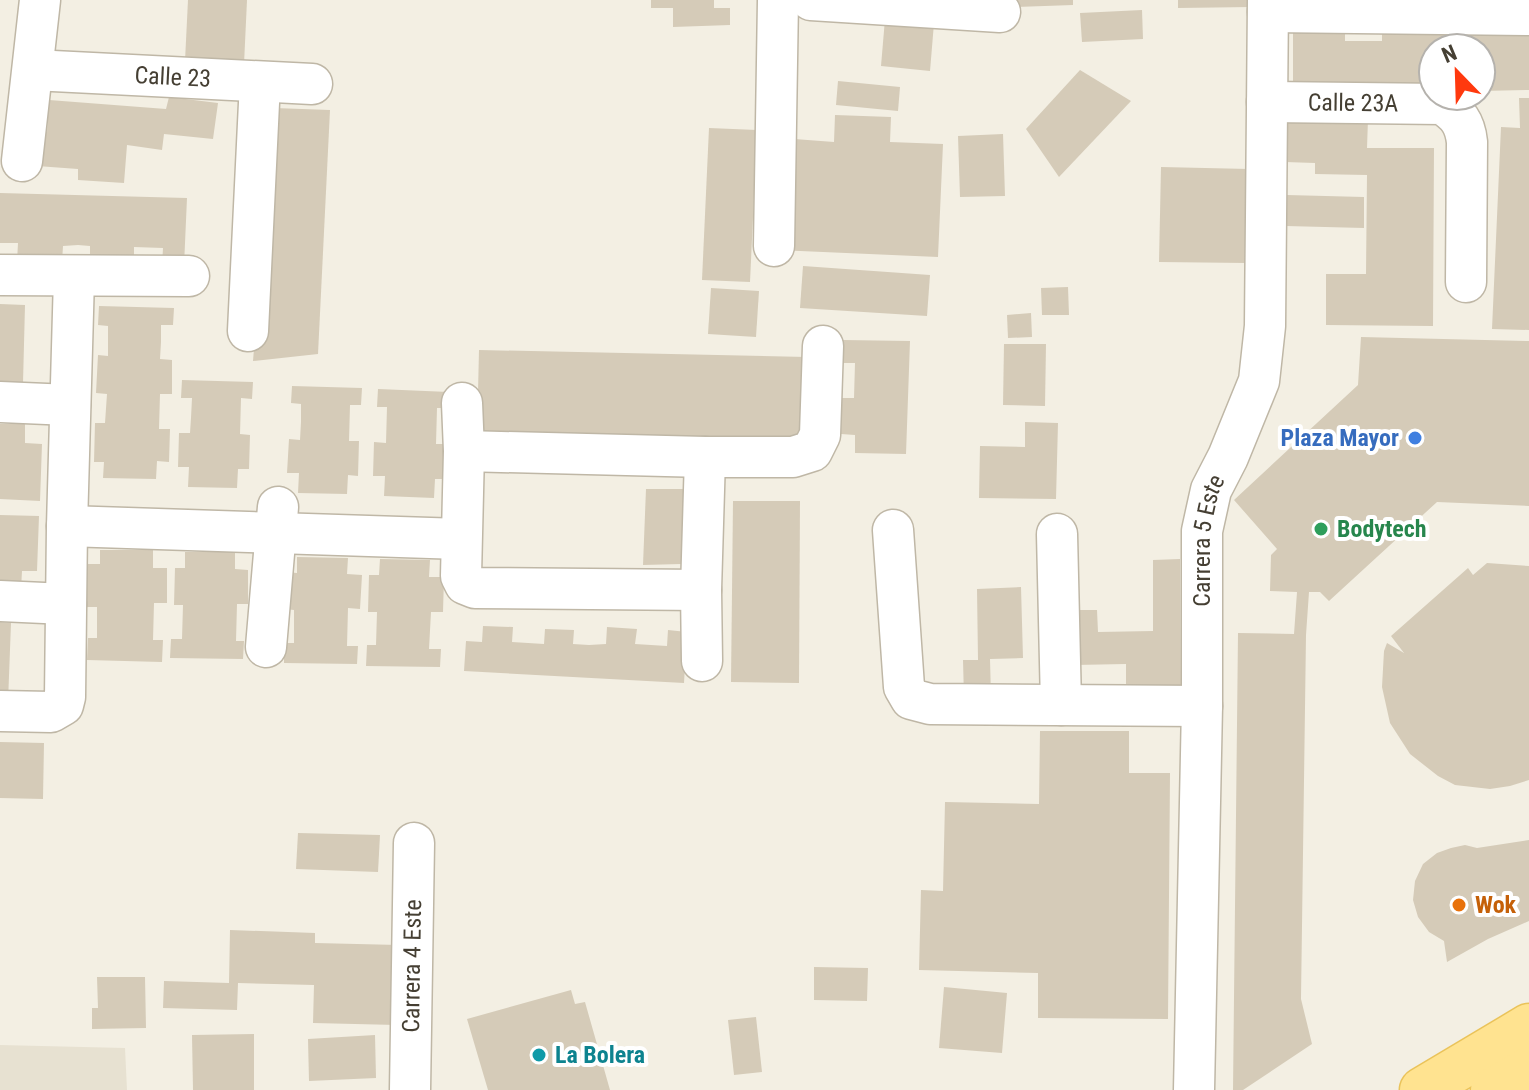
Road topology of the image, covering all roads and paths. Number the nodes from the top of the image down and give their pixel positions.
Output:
1 (40, 0) edge
2 (778, 0) edge
3 (811, 0) edge
4 (1268, 6) edge
5 (1000, 12) dead end
6 (1529, 15) edge
7 (33, 70) junction
8 (260, 82) junction
9 (312, 84) dead end
10 (1267, 102) junction
11 (22, 161) dead end
12 (774, 246) dead end
13 (0, 275) edge
14 (189, 276) dead end
15 (74, 277) junction
16 (1466, 282) dead end
17 (248, 331) dead end
18 (823, 346) dead end
19 (0, 402) edge
20 (462, 403) dead end
21 (70, 405) junction
22 (464, 451) junction
23 (705, 457) junction
24 (68, 512) junction
25 (277, 520) junction
26 (462, 527) junction
27 (893, 530) dead end
28 (1057, 534) dead end
29 (701, 590) junction
30 (0, 601) edge
31 (66, 604) junction
32 (266, 647) dead end
33 (702, 661) dead end
34 (1061, 705) junction
35 (1202, 706) junction
36 (0, 711) edge
37 (414, 843) dead end
38 (1529, 1026) edge
39 (1529, 1069) edge
40 (410, 1090) edge
41 (1194, 1090) edge
42 (1422, 1090) edge
43 (1493, 1090) edge

1 - 7 street
2 - 12 street
3 - 5 street
4 - 6 street
4 - 10 street, Carrera 5 Este
7 - 8 street, Calle 23
7 - 11 street
8 - 9 street, Calle 23
8 - 17 street
10 - 16 street, Calle 23A
10 - 35 street, Carrera 5 Este
13 - 15 street
14 - 15 street
15 - 21 street
18 - 23 street
19 - 21 street
20 - 22 street
21 - 24 street
22 - 23 street
22 - 26 street
23 - 29 street
24 - 25 street
24 - 31 street
25 - 26 street
25 - 32 street
26 - 29 street
27 - 34 street
28 - 34 street
29 - 33 street
30 - 31 street
31 - 36 street
34 - 35 street
35 - 41 street, Carrera 5 Este
37 - 40 street, Carrera 4 Este
38 - 42 main road
39 - 43 main road

